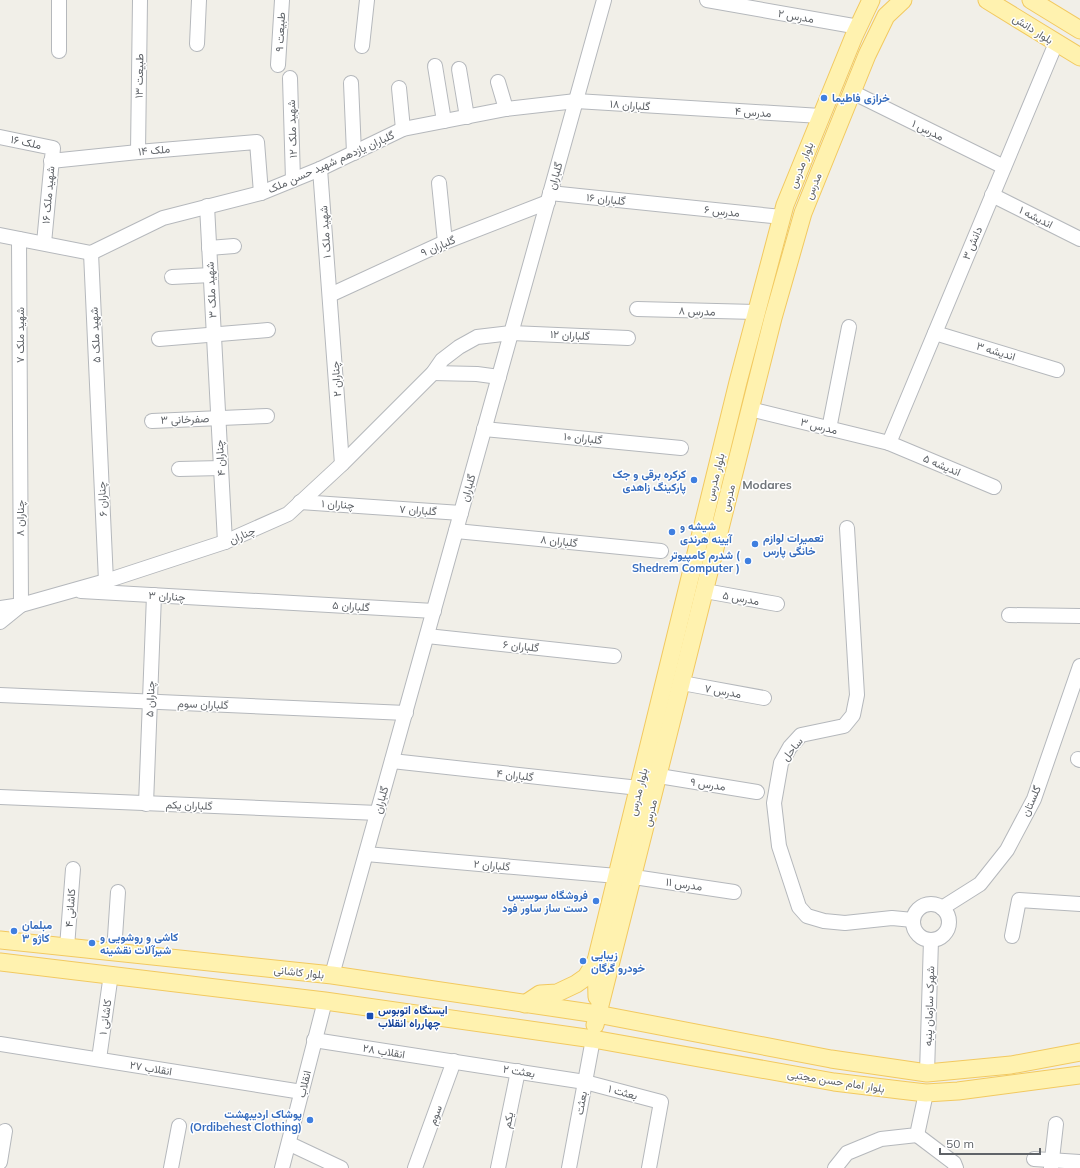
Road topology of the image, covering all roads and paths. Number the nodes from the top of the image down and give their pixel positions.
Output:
1 (59, 0) edge
2 (140, 0) edge
3 (199, 0) edge
4 (282, 0) edge
5 (366, 0) edge
6 (604, 0) edge
7 (707, 0) edge
8 (711, 0) edge
9 (871, 0) edge
10 (903, 0) edge
11 (987, 0) edge
12 (1031, 0) edge
13 (858, 27) junction
14 (1080, 30) edge
15 (1056, 42) junction
16 (197, 44) dead end
17 (362, 46) dead end
18 (59, 51) dead end
19 (1080, 57) edge
20 (278, 65) dead end
21 (434, 66) dead end
22 (459, 69) dead end
23 (290, 78) dead end
24 (498, 82) dead end
25 (351, 83) dead end
26 (399, 88) dead end
27 (852, 92) junction
28 (576, 101) junction
29 (685, 108) joint
30 (506, 109) junction
31 (821, 116) junction
32 (467, 117) junction
33 (444, 121) junction
34 (403, 129) junction
35 (0, 137) edge
36 (138, 152) junction
37 (354, 153) junction
38 (52, 155) junction
39 (1004, 167) junction
40 (320, 169) junction
41 (294, 180) junction
42 (438, 183) dead end
43 (261, 193) junction
44 (992, 195) junction
45 (549, 198) junction
46 (662, 204) joint
47 (207, 206) junction
48 (782, 217) junction
49 (0, 235) edge
50 (19, 239) junction
51 (1080, 240) edge
52 (445, 242) junction
53 (44, 243) junction
54 (234, 246) dead end
55 (209, 248) junction
56 (91, 252) junction
57 (211, 276) junction
58 (172, 277) dead end
59 (330, 295) junction
60 (637, 309) dead end
61 (756, 312) junction
62 (849, 327) dead end
63 (268, 330) dead end
64 (511, 332) junction
65 (935, 333) junction
66 (213, 334) junction
67 (159, 338) dead end
68 (628, 338) dead end
69 (1057, 370) dead end
70 (432, 373) junction
71 (216, 374) joint
72 (499, 377) junction
73 (750, 409) junction
74 (267, 416) dead end
75 (99, 417) joint
76 (218, 418) junction
77 (152, 421) dead end
78 (829, 428) junction
79 (484, 429) junction
80 (20, 430) joint
81 (889, 443) junction
82 (681, 448) dead end
83 (342, 464) junction
84 (221, 468) junction
85 (179, 469) dead end
86 (716, 472) junction
87 (734, 475) junction
88 (994, 487) dead end
89 (300, 502) junction
90 (376, 506) joint
91 (461, 513) junction
92 (847, 528) dead end
93 (456, 531) junction
94 (225, 542) junction
95 (661, 551) dead end
96 (106, 581) junction
97 (67, 591) junction
98 (705, 591) junction
99 (154, 595) junction
100 (268, 600) joint
101 (777, 604) dead end
102 (20, 605) junction
103 (0, 608) edge
104 (434, 611) junction
105 (1009, 615) dead end
106 (1080, 616) edge
107 (0, 622) edge
108 (427, 636) junction
109 (614, 656) dead end
110 (1080, 666) edge
111 (682, 683) junction
112 (0, 695) edge
113 (764, 698) dead end
114 (150, 702) junction
115 (406, 712) junction
116 (392, 762) junction
117 (659, 776) junction
118 (639, 788) junction
119 (757, 792) dead end
120 (0, 798) edge
121 (146, 804) junction
122 (378, 813) junction
123 (366, 854) junction
124 (73, 869) dead end
125 (625, 877) junction
126 (118, 892) dead end
127 (734, 892) dead end
128 (1080, 904) edge
129 (942, 908) junction
130 (913, 920) junction
131 (1012, 936) dead end
132 (0, 940) edge
133 (931, 940) junction
134 (67, 947) junction
135 (114, 952) junction
136 (596, 961) junction
137 (0, 962) edge
138 (111, 974) junction
139 (332, 975) junction
140 (324, 1001) junction
141 (525, 1004) junction
142 (597, 1014) junction
143 (593, 1039) junction
144 (314, 1040) junction
145 (737, 1042) junction
146 (0, 1044) edge
147 (1080, 1052) edge
148 (99, 1059) junction
149 (454, 1061) junction
150 (734, 1064) junction
151 (518, 1071) junction
152 (928, 1073) junction
153 (1080, 1075) edge
154 (585, 1082) junction
155 (302, 1092) junction
156 (926, 1093) junction
157 (1056, 1124) dead end
158 (179, 1126) dead end
159 (5, 1131) dead end
160 (917, 1135) junction
161 (290, 1144) junction
162 (1034, 1159) dead end
163 (0, 1162) edge
164 (1080, 1162) edge
165 (1052, 1164) edge
166 (171, 1168) edge
167 (282, 1168) edge
168 (341, 1168) edge
169 (415, 1168) edge
170 (498, 1168) edge
171 (569, 1168) edge
172 (649, 1168) edge
173 (835, 1168) edge
174 (956, 1168) edge

1 - 18 street
2 - 36 street, طبیعت ۱۳
3 - 16 street
4 - 20 street, طبیعت ۹
5 - 17 street
6 - 28 street, گلباران
7 - 8 street, مدرس ۲
8 - 13 street, مدرس ۲
9 - 13 main road, بلوار مدرس
10 - 27 main road, مدرس
11 - 15 main road, بلوار دانش
12 - 14 main road
13 - 31 main road, بلوار مدرس
15 - 19 main road, بلوار دانش
15 - 39 street, دانش ۳
21 - 33 street
22 - 32 street
23 - 41 street, ۱۲ شهید ملک
24 - 30 street
25 - 37 street
26 - 34 street
27 - 39 street, مدرس ۱
27 - 73 main road, مدرس
28 - 29 street, گلباران ۱۸
28 - 30 street, گلباران یازدهم شهید حسن ملک
28 - 45 street, گلباران
29 - 31 street, مدرس ۴
30 - 32 street, گلباران یازدهم شهید حسن ملک
31 - 48 main road, بلوار مدرس
32 - 33 street, گلباران یازدهم شهید حسن ملک
33 - 34 street, گلباران یازدهم شهید حسن ملک
34 - 37 street, گلباران یازدهم شهید حسن ملک
35 - 38 street, ملک ۱۶
36 - 38 street, ملک ۱۴
36 - 43 street, ملک ۱۴
37 - 40 street, گلباران یازدهم شهید حسن ملک
38 - 53 street, شهید ملک ۱۶
39 - 44 street, دانش ۳
40 - 41 street, گلباران یازدهم شهید حسن ملک
40 - 59 street, ۱ شهید ملک
41 - 43 street, گلباران یازدهم شهید حسن ملک
42 - 52 street
43 - 47 street, گلباران یازدهم شهید حسن ملک
44 - 51 street, اندیشه ۱
44 - 65 street, دانش ۳
45 - 46 street, گلباران ۱۶
45 - 52 street, ۹ گلباران
45 - 64 street, گلباران
46 - 48 street, مدرس ۶
47 - 55 street, ۳ شهید ملک
47 - 56 street, گلباران یازدهم شهید حسن ملک
48 - 61 main road, بلوار مدرس
49 - 50 street
50 - 53 street
50 - 80 street, شهید ملک ۷
52 - 59 street, ۹ گلباران
53 - 56 street
54 - 55 street
55 - 57 street, ۳ شهید ملک
56 - 75 street, شهید ملک ۵
57 - 58 street
57 - 66 street, ۳ شهید ملک
59 - 83 street, ۲ چناران
60 - 61 street, مدرس ۸
61 - 86 main road, بلوار مدرس
62 - 78 street
63 - 66 street
64 - 68 street, گلباران ۱۲
64 - 70 street, گلباران ۱۲
64 - 72 street, گلباران
65 - 69 street, اندیشه ۳
65 - 81 street, دانش ۳
66 - 67 street
66 - 71 street, ۳ شهید ملک
70 - 72 street
70 - 83 street, چناران
71 - 76 street, ۴ چناران
72 - 79 street, گلباران
73 - 78 street, مدرس ۳
73 - 87 main road, مدرس
74 - 76 street, صفرخانی ۳
75 - 96 street, چناران ۶
76 - 77 street, صفرخانی ۳
76 - 84 street, ۴ چناران
78 - 81 street, مدرس ۳
79 - 82 street, گلباران ۱۰
79 - 91 street, گلباران
80 - 102 street, چناران ۸
81 - 88 street, اندیشه ۵
83 - 89 street, چناران
84 - 85 street
84 - 94 street, ۴ چناران
86 - 87 main road
86 - 118 main road, بلوار مدرس
87 - 98 main road, مدرس
89 - 90 street, چناران ۱
89 - 94 street, چناران
90 - 91 street, ۷ گلباران
91 - 93 street, گلباران
92 - 130 street, ساحل
93 - 95 street, گلباران ۸
93 - 104 street, گلباران
94 - 96 street, چناران
96 - 97 street, چناران
97 - 99 street, چناران ۳
97 - 102 street, چناران
98 - 101 street, مدرس ۵
98 - 111 main road, مدرس
99 - 100 street, چناران ۳
99 - 114 street, ۵ چناران
100 - 104 street, گلباران ۵
102 - 103 street, چناران
102 - 107 street
104 - 108 street, گلباران
105 - 106 street
108 - 109 street, گلباران ۶
108 - 115 street, گلباران
110 - 129 street, گلستان
111 - 113 street, مدرس ۷
111 - 117 main road, مدرس
112 - 114 street, گلباران سوم
114 - 115 street, گلباران سوم
114 - 121 street, ۵ چناران
115 - 116 street, گلباران
116 - 118 street, گلباران ۴
116 - 122 street, گلباران
117 - 119 street, مدرس ۹
117 - 125 main road, مدرس
118 - 125 main road, بلوار مدرس
120 - 121 street, گلباران یکم
121 - 122 street, گلباران یکم
122 - 123 street, گلباران
123 - 125 street, گلباران ۲
123 - 139 street, گلباران
124 - 134 street, ۴ کاشانی
125 - 127 street, مدرس ۱۱
125 - 136 main road, بلوار مدرس
125 - 142 main road, مدرس
126 - 135 street
128 - 131 street
129 - 130 street
129 - 133 street
130 - 133 street
132 - 134 main road, بلوار کاشانی
133 - 152 street, شهرک سازمان پنبه
134 - 135 main road, بلوار کاشانی
135 - 139 main road, بلوار کاشانی
136 - 141 main road
136 - 142 main road, بلوار مدرس
137 - 138 main road
138 - 140 main road
138 - 148 street, ۱ کاشانی
139 - 140 main road
139 - 141 main road, بلوار کاشانی
140 - 143 main road
140 - 144 street, انقلاب
141 - 142 main road, بلوار کاشانی
142 - 143 main road
142 - 145 main road, بلوار امام حسن مجتبی
143 - 150 main road, بلوار امام حسن مجتبی
143 - 154 street, بعثت
144 - 149 street, ۲۸ انقلاب
144 - 155 street, انقلاب
145 - 150 main road
145 - 152 main road, بلوار امام حسن مجتبی
146 - 148 street, انقلاب ۲۷
147 - 152 main road, بلوار امام حسن مجتبی
148 - 155 street, انقلاب ۲۷
149 - 151 street, ۲ بعثت
149 - 169 street, سوم
150 - 156 main road, بلوار امام حسن مجتبی
151 - 154 street, ۲ بعثت
151 - 170 street, یکم
153 - 156 main road, بلوار امام حسن مجتبی
154 - 171 street, بعثت
154 - 172 street, ۱ بعثت
155 - 161 street, انقلاب
156 - 160 street
157 - 165 street
158 - 166 street
159 - 163 street
160 - 173 street
160 - 174 street
161 - 167 street, انقلاب
161 - 168 street
162 - 165 street
164 - 165 street

